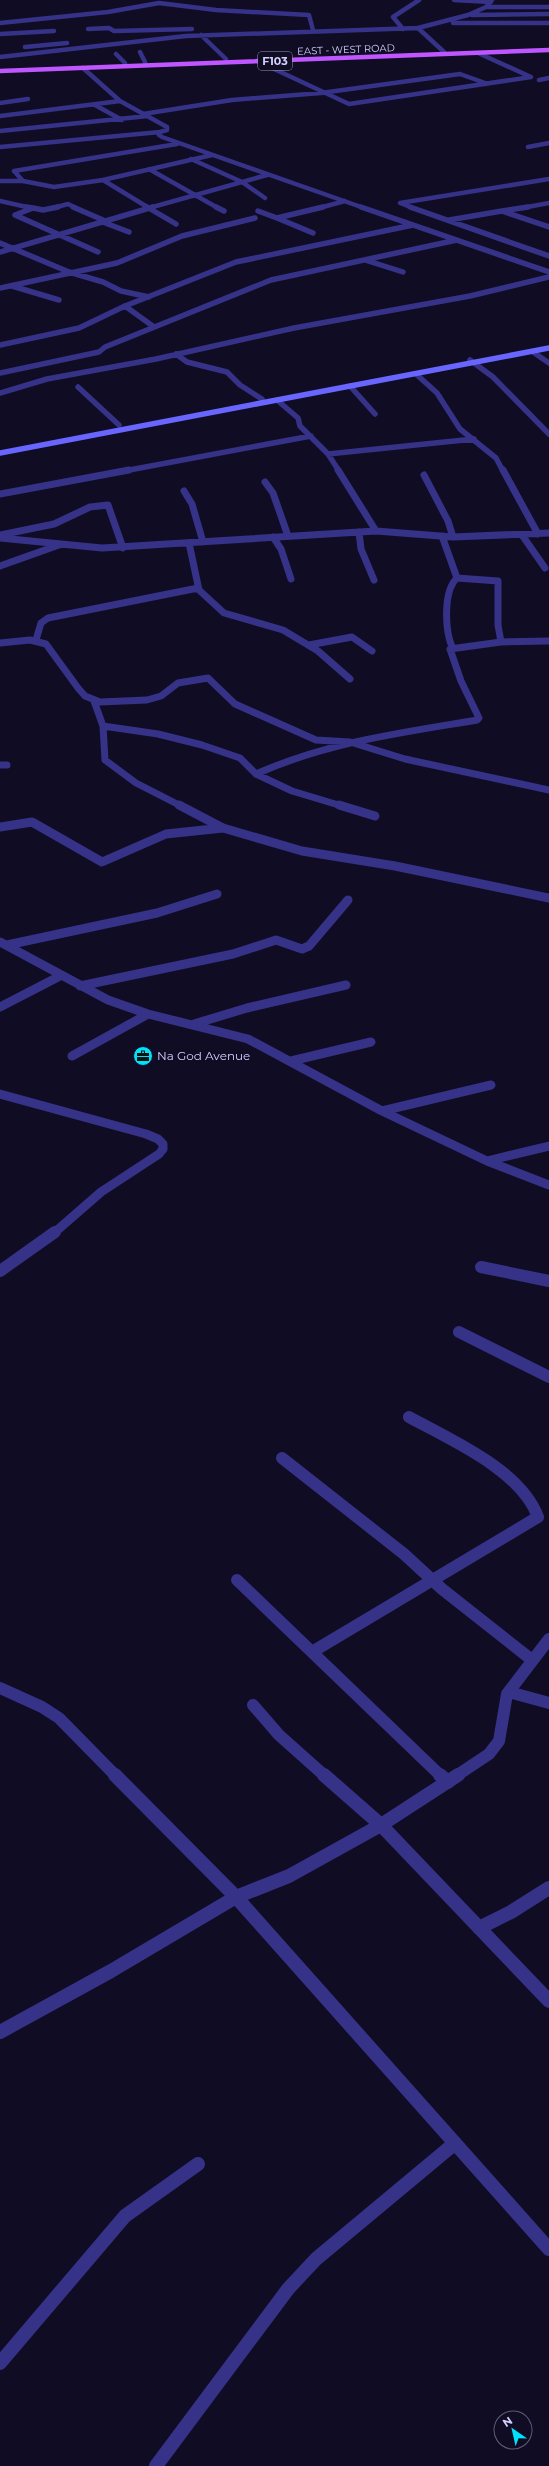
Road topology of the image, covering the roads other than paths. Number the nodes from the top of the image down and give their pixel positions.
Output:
1 (419, 0) edge
2 (454, 0) edge
3 (549, 2) edge
4 (490, 4) edge
5 (549, 7) edge
6 (549, 14) edge
7 (468, 15) junction
8 (14, 22) junction
9 (441, 22) junction
10 (0, 23) edge
11 (549, 23) edge
12 (418, 28) junction
13 (88, 29) dead end
14 (197, 29) dead end
15 (214, 29) dead end
16 (404, 29) junction
17 (313, 30) junction
18 (54, 31) dead end
19 (12, 33) junction
20 (0, 34) edge
21 (221, 34) junction
22 (201, 35) junction
23 (116, 37) dead end
24 (17, 40) dead end
25 (132, 41) junction
26 (70, 42) dead end
27 (549, 49) edge
28 (140, 52) dead end
29 (444, 52) junction
30 (33, 53) junction
31 (478, 53) junction
32 (116, 54) dead end
33 (0, 56) edge
34 (226, 59) junction
35 (145, 62) junction
36 (257, 62) junction
37 (125, 63) junction
38 (83, 68) junction
39 (0, 69) edge
40 (549, 78) edge
41 (539, 80) dead end
42 (488, 84) junction
43 (321, 93) junction
44 (28, 99) dead end
45 (120, 101) junction
46 (0, 103) edge
47 (95, 105) junction
48 (145, 115) junction
49 (0, 116) edge
50 (122, 120) junction
51 (0, 130) edge
52 (160, 132) junction
53 (179, 143) junction
54 (549, 143) edge
55 (0, 147) edge
56 (528, 147) dead end
57 (212, 154) junction
58 (191, 159) junction
59 (149, 168) junction
60 (267, 175) junction
61 (549, 179) edge
62 (103, 180) junction
63 (0, 181) edge
64 (22, 181) junction
65 (242, 182) junction
66 (194, 195) junction
67 (266, 198) dead end
68 (0, 201) edge
69 (345, 201) junction
70 (549, 203) edge
71 (33, 208) junction
72 (148, 208) junction
73 (502, 210) junction
74 (224, 211) dead end
75 (258, 211) dead end
76 (255, 218) dead end
77 (277, 218) junction
78 (101, 221) junction
79 (447, 221) junction
80 (176, 224) dead end
81 (414, 225) junction
82 (549, 227) edge
83 (129, 232) dead end
84 (312, 233) dead end
85 (58, 235) junction
86 (458, 240) junction
87 (0, 243) edge
88 (12, 249) junction
89 (0, 252) edge
90 (98, 252) dead end
91 (549, 256) edge
92 (365, 260) junction
93 (69, 272) junction
94 (403, 272) dead end
95 (549, 272) edge
96 (549, 277) edge
97 (10, 285) junction
98 (0, 288) edge
99 (149, 297) junction
100 (59, 300) dead end
101 (125, 306) junction
102 (154, 327) junction
103 (549, 344) edge
104 (0, 345) edge
105 (549, 348) edge
106 (533, 352) junction
107 (176, 354) junction
108 (472, 361) junction
109 (549, 363) edge
110 (0, 373) edge
111 (416, 374) junction
112 (350, 386) junction
113 (78, 387) dead end
114 (0, 393) edge
115 (262, 399) junction
116 (277, 400) junction
117 (375, 414) dead end
118 (119, 425) junction
119 (549, 434) edge
120 (311, 436) junction
121 (474, 439) junction
122 (0, 448) edge
123 (0, 453) edge
124 (328, 454) junction
125 (424, 475) dead end
126 (266, 482) dead end
127 (184, 491) dead end
128 (0, 494) edge
129 (376, 531) junction
130 (359, 532) junction
131 (549, 533) edge
132 (538, 534) junction
133 (522, 535) junction
134 (0, 536) edge
135 (273, 536) junction
136 (288, 536) junction
137 (442, 536) junction
138 (453, 537) junction
139 (189, 542) junction
140 (203, 542) junction
141 (61, 544) junction
142 (123, 548) junction
143 (0, 566) edge
144 (545, 568) dead end
145 (457, 578) junction
146 (291, 579) dead end
147 (374, 580) dead end
148 (198, 588) junction
149 (36, 640) junction
150 (549, 641) edge
151 (500, 642) junction
152 (0, 643) edge
153 (309, 645) junction
154 (452, 647) junction
155 (372, 651) dead end
156 (350, 679) dead end
157 (94, 701) junction
158 (103, 726) junction
159 (350, 742) junction
160 (256, 774) junction
161 (549, 790) edge
162 (375, 816) dead end
163 (0, 827) edge
164 (223, 828) junction
165 (217, 894) dead end
166 (549, 898) edge
167 (348, 900) dead end
168 (4, 943) edge
169 (60, 976) junction
170 (346, 985) dead end
171 (80, 986) junction
172 (0, 1007) edge
173 (148, 1014) junction
174 (192, 1024) junction
175 (372, 1042) dead end
176 (72, 1056) dead end
177 (291, 1061) junction
178 (491, 1085) dead end
179 (0, 1094) edge
180 (382, 1111) junction
181 (549, 1146) edge
182 (487, 1161) junction
183 (549, 1185) edge
184 (481, 1267) dead end
185 (0, 1271) edge
186 (549, 1281) edge
187 (459, 1332) dead end
188 (549, 1377) edge
189 (409, 1417) dead end
190 (282, 1458) dead end
191 (237, 1580) dead end
192 (434, 1581) junction
193 (549, 1639) edge
194 (312, 1652) junction
195 (532, 1660) junction
196 (0, 1688) edge
197 (509, 1692) junction
198 (549, 1702) edge
199 (253, 1706) dead end
200 (448, 1782) junction
201 (381, 1825) junction
202 (549, 1888) edge
203 (236, 1897) junction
204 (479, 1928) junction
205 (549, 2001) edge
206 (0, 2032) edge
207 (454, 2144) junction
208 (198, 2164) dead end
209 (549, 2249) edge
210 (0, 2363) edge
211 (156, 2466) edge

1 - 16 street
2 - 4 street
3 - 4 street
4 - 5 street
4 - 7 street
6 - 7 street
7 - 9 street
8 - 10 street
8 - 17 street
8 - 19 street
9 - 11 street
9 - 12 street
12 - 16 street
12 - 29 street
13 - 14 street
15 - 21 street
16 - 17 street
17 - 21 street
18 - 19 street
19 - 20 street
19 - 24 street
21 - 22 street
22 - 25 street
22 - 34 street
23 - 25 street
25 - 30 street
26 - 30 street
27 - 29 main road, EAST - WEST ROAD / F103
27 - 31 main road, EAST - WEST ROAD / F103
28 - 35 street
29 - 34 main road, EAST - WEST ROAD / F103
30 - 33 street
31 - 36 main road, EAST - WEST ROAD / F103
31 - 42 street
32 - 37 street
34 - 35 main road, EAST - WEST ROAD / F103
35 - 37 main road, EAST - WEST ROAD / F103
36 - 38 main road, EAST - WEST ROAD / F103
36 - 43 street
37 - 39 main road, EAST - WEST ROAD / F103
38 - 39 main road, EAST - WEST ROAD / F103
38 - 45 street
40 - 41 street
42 - 43 street
42 - 43 street
43 - 48 street
44 - 46 street
45 - 47 street
45 - 48 street
47 - 49 street
47 - 50 street
48 - 50 street
48 - 52 street
50 - 51 street
52 - 53 street
52 - 55 street
53 - 57 street
53 - 64 street
54 - 56 street
57 - 58 street
57 - 60 street
58 - 59 street
58 - 65 street
59 - 62 street
59 - 66 street
60 - 65 street
60 - 69 street
61 - 79 street
62 - 64 street
62 - 72 street
63 - 64 street
65 - 66 street
65 - 67 street
66 - 72 street
66 - 74 street
68 - 71 street
69 - 77 street
69 - 81 street
70 - 73 street
71 - 78 street
71 - 85 street
72 - 78 street
72 - 80 street
73 - 79 street
73 - 82 street
75 - 77 street
76 - 93 street
77 - 84 street
78 - 83 street
78 - 85 street
79 - 91 street
81 - 86 street
81 - 99 street
85 - 88 street
85 - 90 street
86 - 92 street
86 - 95 street
87 - 88 street
88 - 89 street
88 - 93 street
92 - 94 street
92 - 102 street
93 - 97 street
93 - 99 street
96 - 107 street
97 - 98 street
97 - 100 street
99 - 101 street
101 - 102 street
101 - 104 street
102 - 110 street
103 - 108 main road
105 - 106 main road
106 - 108 main road
106 - 109 street
107 - 114 street
107 - 115 street
108 - 111 main road
108 - 115 main road
108 - 119 street
111 - 112 main road
111 - 121 street
112 - 116 main road
112 - 117 street
113 - 118 street
115 - 118 main road
116 - 120 street
116 - 123 main road
118 - 122 main road
120 - 124 street
120 - 128 street
121 - 124 street
121 - 132 street
124 - 129 street
125 - 138 street
126 - 136 street
127 - 140 street
129 - 130 street
129 - 137 street
130 - 136 street
130 - 147 street
131 - 132 street
132 - 133 street
133 - 138 street
133 - 144 street
134 - 141 street
134 - 142 street
135 - 136 street
135 - 140 street
135 - 146 street
137 - 138 street
137 - 145 street
139 - 140 street
139 - 142 street
139 - 148 street
141 - 142 street
141 - 143 street
145 - 151 street
145 - 154 street
148 - 149 street
148 - 153 street
149 - 152 street
149 - 157 street
150 - 151 street
151 - 154 street
153 - 155 street
153 - 156 street
154 - 159 street
157 - 158 street
157 - 159 street
158 - 160 street
158 - 164 street
159 - 160 street
159 - 161 street
160 - 162 street
163 - 164 street
164 - 166 street
165 - 168 street
167 - 171 street
168 - 169 street
169 - 171 street
169 - 172 street
170 - 174 street
171 - 173 street
173 - 174 street
173 - 176 street
174 - 177 street
175 - 177 street
177 - 180 street
178 - 180 street
179 - 185 street
180 - 182 street
181 - 182 street
182 - 183 street
184 - 186 street
187 - 188 street
189 - 192 street
190 - 192 street
191 - 194 street
192 - 194 street
192 - 195 street
193 - 195 street
194 - 200 street
195 - 197 street
196 - 203 street
197 - 198 street
197 - 200 street
199 - 201 street
200 - 201 street
201 - 203 street
201 - 204 street
202 - 204 street
203 - 206 street
203 - 207 street
204 - 205 street
207 - 209 street
207 - 211 street
208 - 210 street

